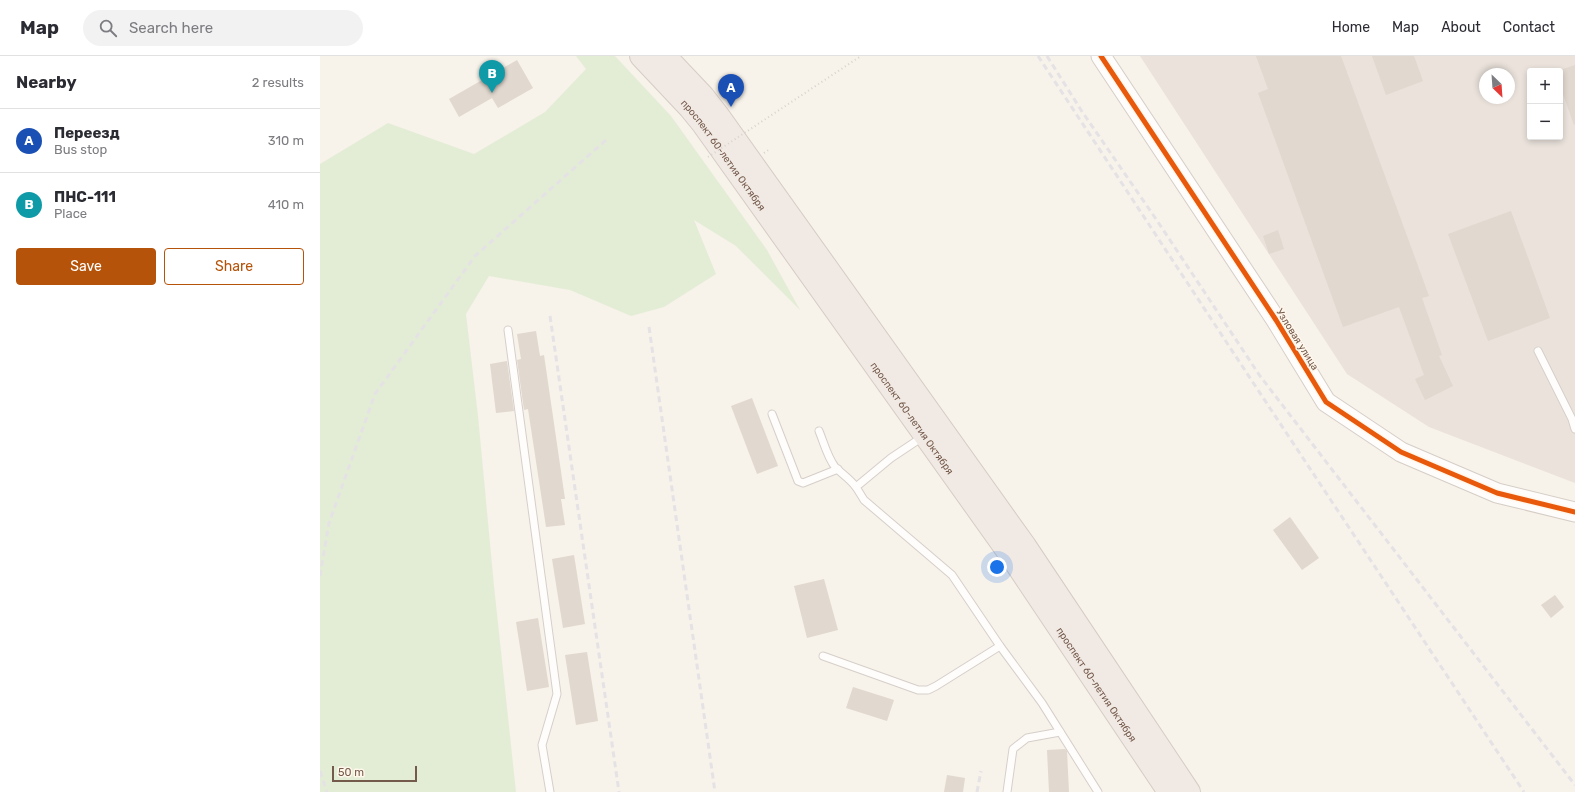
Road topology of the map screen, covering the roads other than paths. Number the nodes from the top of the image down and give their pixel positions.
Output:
1 (641, 56) edge
2 (665, 56) edge
3 (1101, 56) edge
4 (508, 330) dead end
5 (1538, 351) dead end
6 (772, 414) dead end
7 (1575, 429) edge
8 (819, 431) dead end
9 (932, 431) junction
10 (838, 469) junction
11 (856, 487) junction
12 (1575, 512) edge
13 (1000, 646) junction
14 (823, 656) dead end
15 (1060, 732) junction
16 (550, 792) edge
17 (1007, 792) edge
18 (1098, 792) edge
19 (1169, 792) edge
20 (1189, 792) edge

1 - 9 highway, проспект 60-летия Октября
2 - 9 highway, проспект 60-летия Октября
3 - 12 street, Узловая улица
4 - 16 lane
5 - 7 lane
6 - 10 lane
8 - 10 lane
9 - 11 lane
9 - 19 highway, проспект 60-летия Октября
9 - 20 highway, проспект 60-летия Октября
10 - 11 lane
11 - 13 lane
13 - 14 lane
13 - 15 lane
15 - 17 lane
15 - 18 lane

